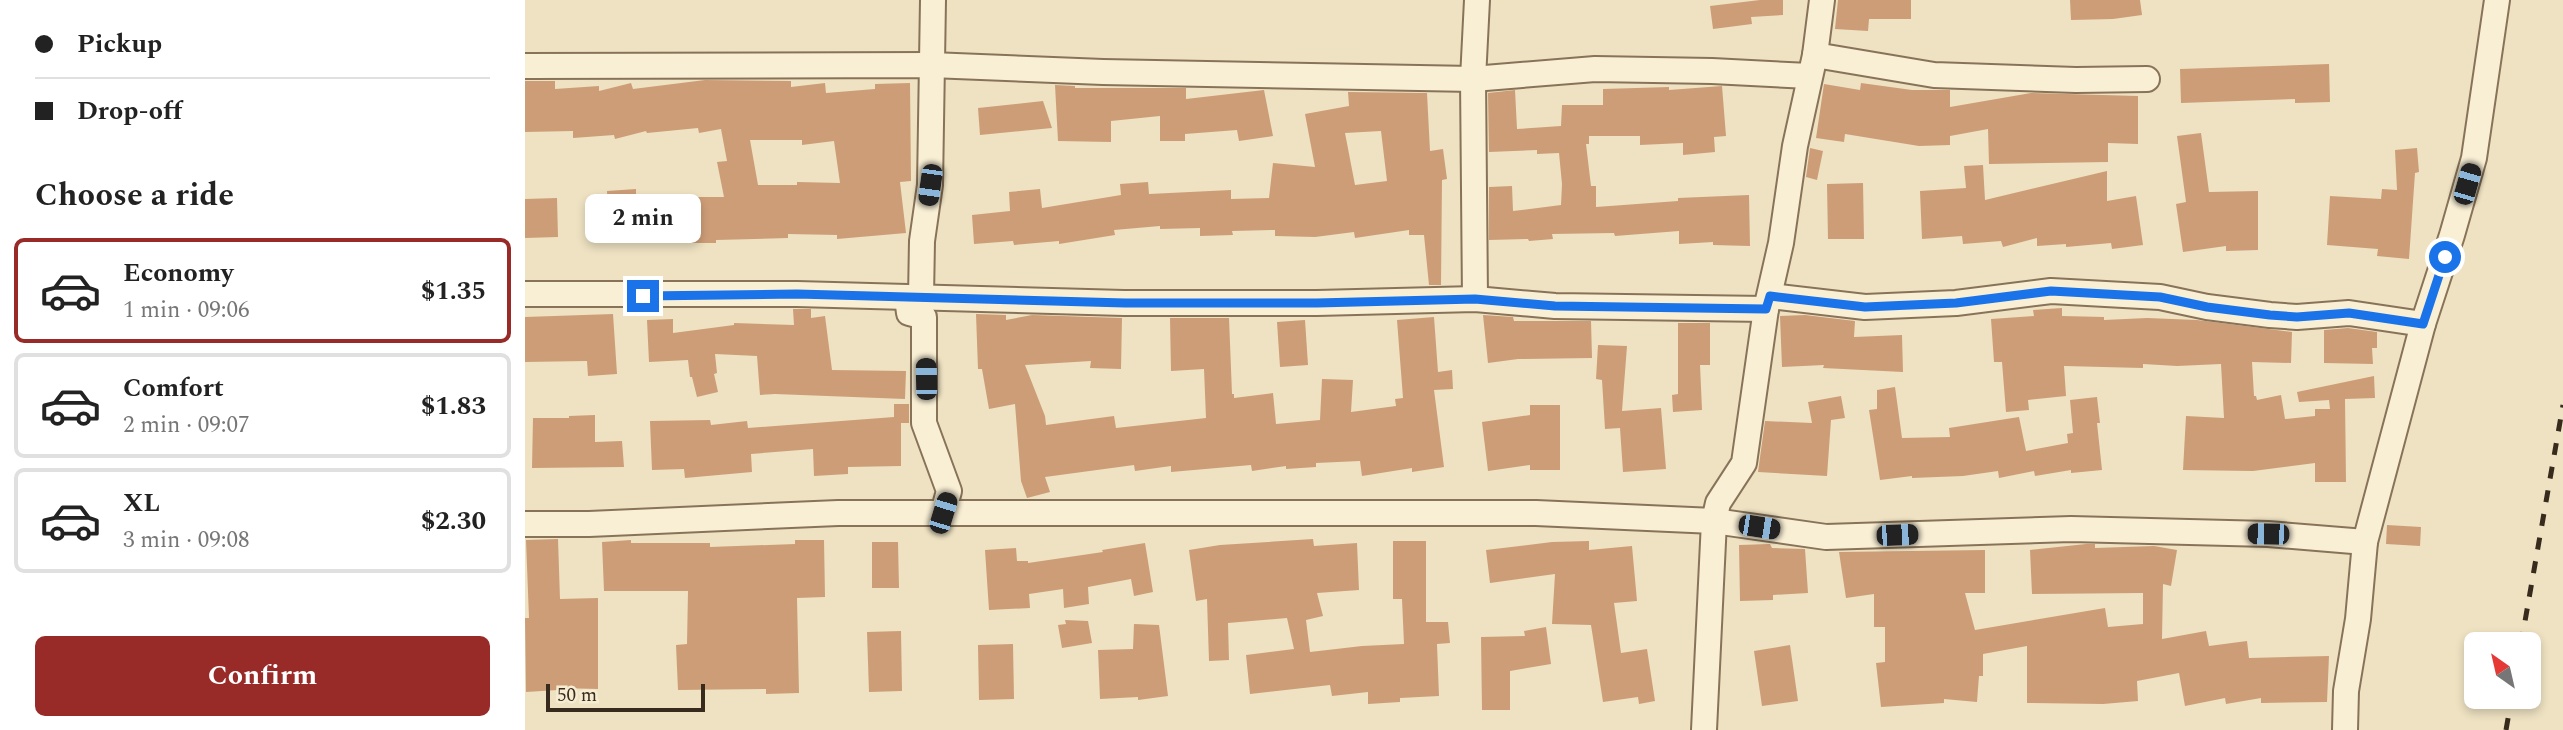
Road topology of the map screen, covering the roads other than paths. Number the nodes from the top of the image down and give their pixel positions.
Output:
1 (933, 0) edge
2 (1477, 0) edge
3 (1822, 0) edge
4 (2497, 0) edge
5 (931, 65) junction
6 (1812, 65) junction
7 (525, 66) edge
8 (1473, 79) junction
9 (2147, 79) dead end
10 (525, 294) edge
11 (914, 297) junction
12 (1475, 299) junction
13 (1768, 303) junction
14 (2423, 324) junction
15 (943, 513) junction
16 (1714, 521) junction
17 (525, 524) edge
18 (2365, 542) junction
19 (1704, 730) edge
20 (2345, 730) edge

1 - 5 street
2 - 8 street
3 - 6 street
4 - 14 street
5 - 7 street
5 - 8 street
5 - 11 street
6 - 8 street
6 - 9 street
6 - 13 street
8 - 12 street
10 - 11 street
11 - 12 street
11 - 15 street
12 - 13 street
13 - 14 street
13 - 16 street
14 - 18 street
15 - 16 street
15 - 17 street
16 - 18 street
16 - 19 street
18 - 20 street

